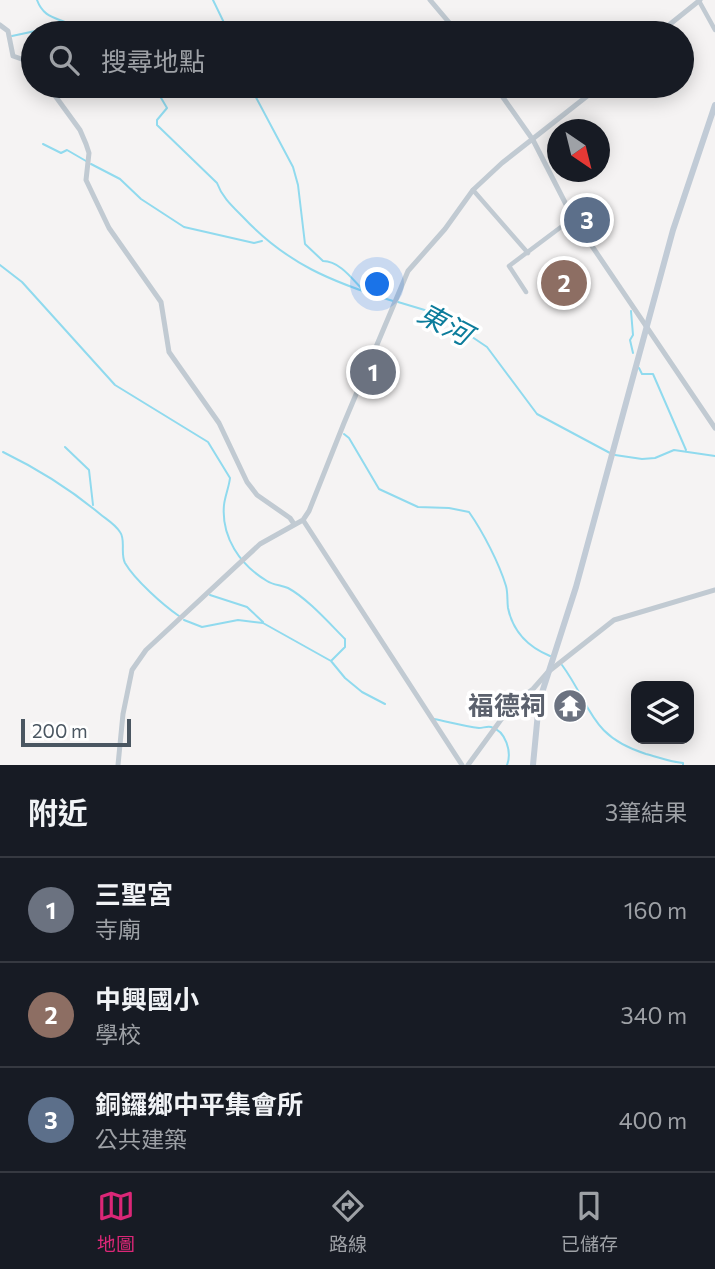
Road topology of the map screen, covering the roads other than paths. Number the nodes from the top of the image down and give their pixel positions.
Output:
1 (430, 0) edge
2 (699, 1) edge
3 (448, 21) edge
4 (674, 21) edge
5 (0, 25) edge
6 (715, 30) edge
7 (21, 59) edge
8 (57, 98) edge
9 (503, 98) edge
10 (585, 98) edge
11 (715, 105) edge
12 (533, 140) junction
13 (473, 190) junction
14 (573, 218) junction
15 (528, 253) junction
16 (526, 292) dead end
17 (646, 324) junction
18 (715, 428) edge
19 (303, 520) junction
20 (294, 524) junction
21 (715, 590) edge
22 (556, 659) junction
23 (548, 672) junction
24 (118, 765) edge
25 (462, 765) edge
26 (468, 765) edge
27 (533, 765) edge

1 - 3 street
2 - 4 street
2 - 6 street
5 - 7 street
8 - 20 street
9 - 12 street
10 - 12 street
11 - 17 main road
12 - 13 street
12 - 14 street
13 - 15 street
13 - 19 street
14 - 15 street
14 - 17 street
15 - 16 street
17 - 18 street
17 - 22 main road
19 - 20 street
19 - 25 street
20 - 24 street
21 - 22 street
22 - 23 main road
23 - 26 street
23 - 27 main road

